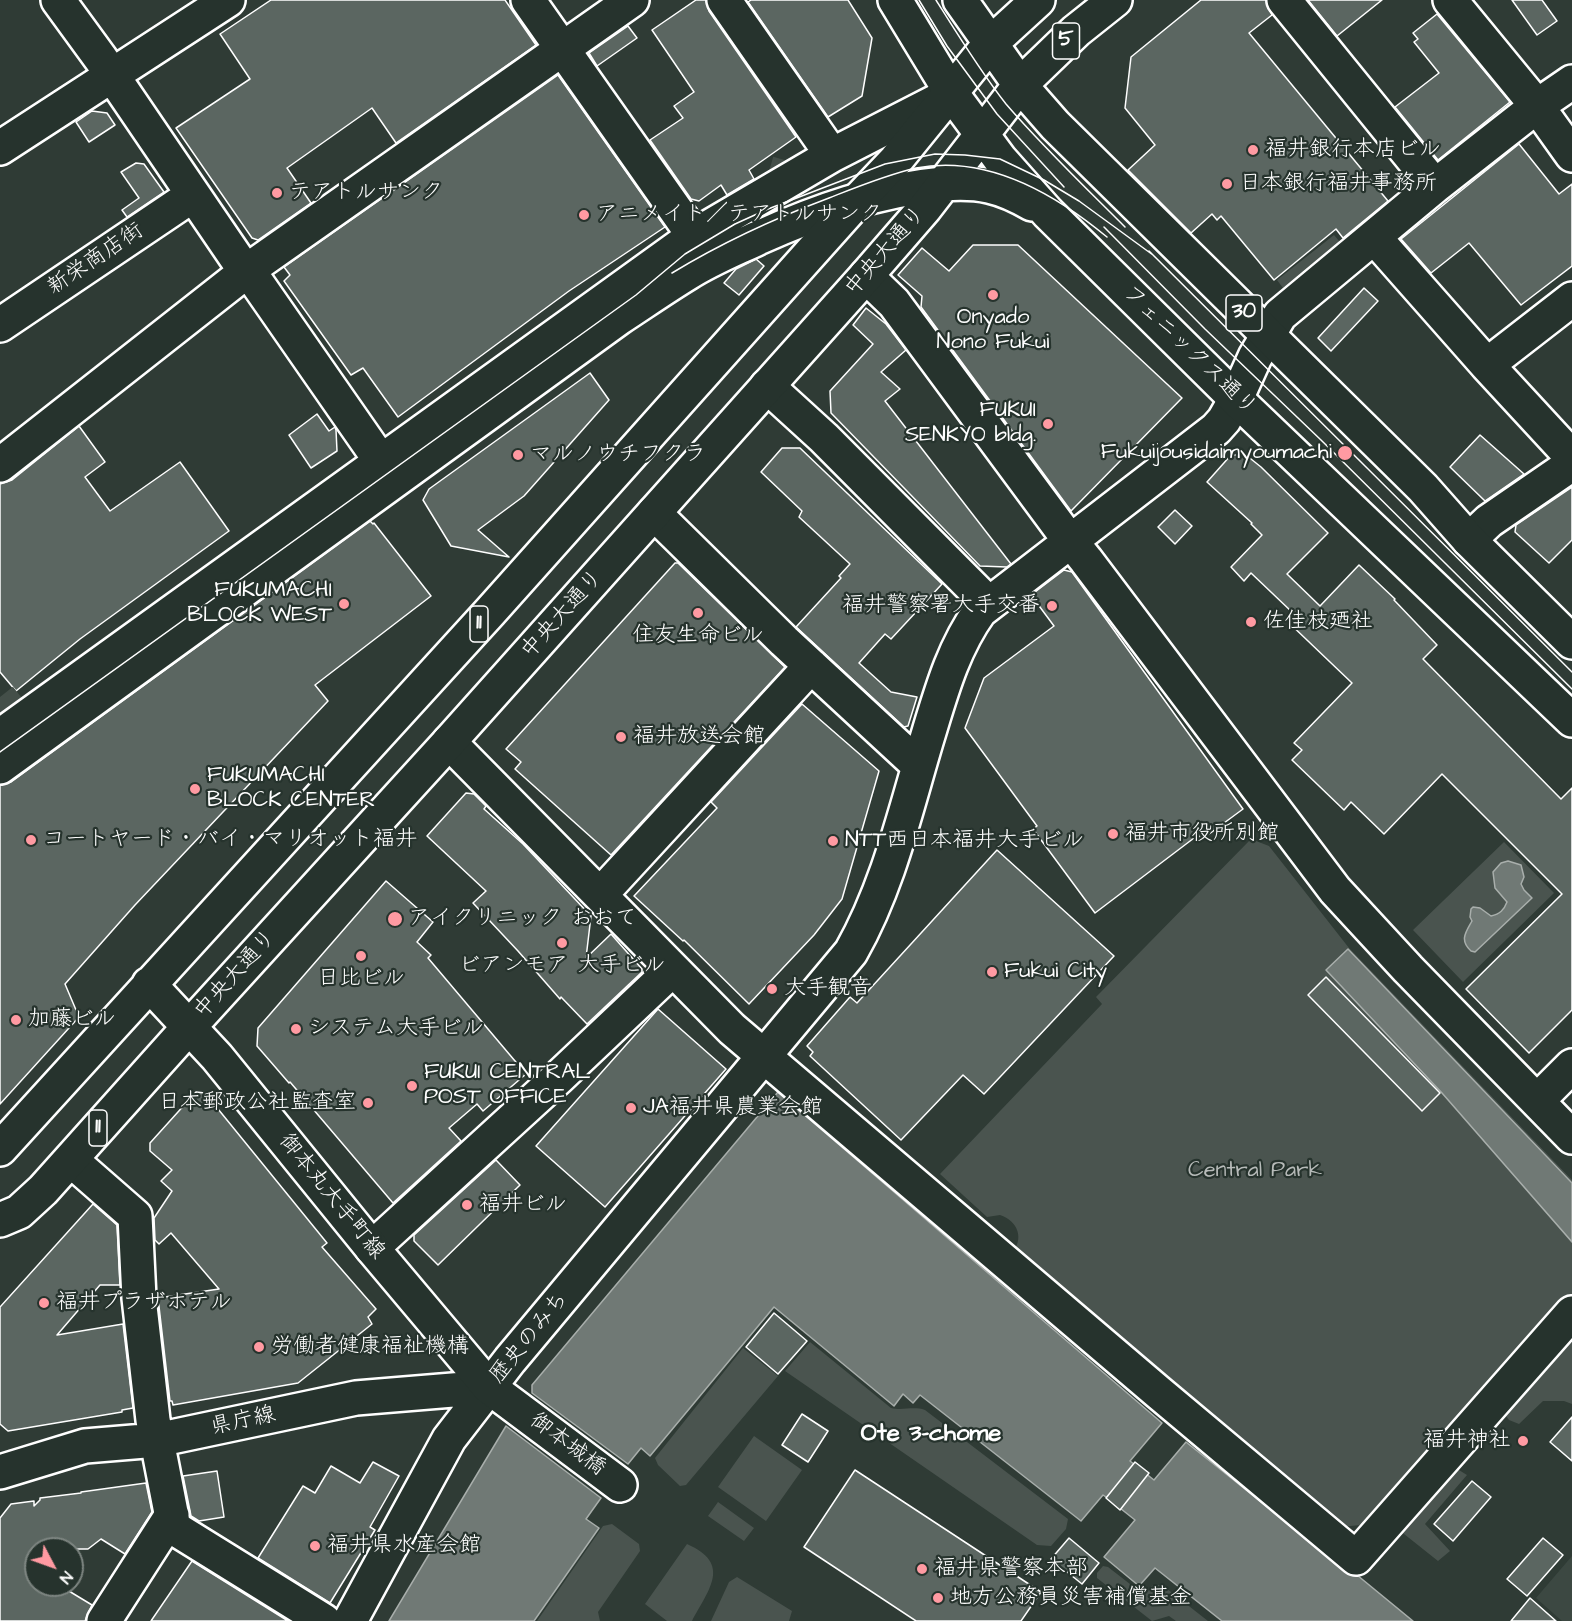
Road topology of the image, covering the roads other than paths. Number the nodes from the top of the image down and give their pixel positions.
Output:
1 (58, 0) edge
2 (228, 0) edge
3 (528, 0) edge
4 (632, 0) edge
5 (724, 0) edge
6 (895, 0) edge
7 (960, 0) edge
8 (1038, 0) edge
9 (1115, 0) edge
10 (1284, 0) edge
11 (1450, 0) edge
12 (990, 44) junction
13 (563, 49) junction
14 (111, 75) junction
15 (1572, 82) edge
16 (1020, 85) junction
17 (951, 94) junction
18 (1537, 106) junction
19 (981, 134) junction
20 (0, 148) edge
21 (832, 155) junction
22 (1572, 155) edge
23 (943, 184) junction
24 (1436, 186) junction
25 (193, 195) junction
26 (859, 199) junction
27 (1048, 213) junction
28 (694, 236) junction
29 (1374, 237) junction
30 (734, 249) junction
31 (248, 270) junction
32 (866, 276) junction
33 (774, 294) junction
34 (1572, 299) edge
35 (0, 325) edge
36 (1267, 335) junction
37 (1487, 365) junction
38 (767, 386) junction
39 (1236, 399) junction
40 (1572, 458) edge
41 (1572, 464) edge
42 (0, 465) edge
43 (388, 472) junction
44 (654, 513) junction
45 (1469, 540) junction
46 (1071, 541) junction
47 (988, 603) junction
48 (1572, 642) edge
49 (811, 666) junction
50 (1572, 720) edge
51 (0, 736) edge
52 (449, 742) junction
53 (918, 765) junction
54 (0, 767) edge
55 (600, 895) junction
56 (672, 970) junction
57 (149, 984) junction
58 (189, 1026) junction
59 (1572, 1066) edge
60 (755, 1068) junction
61 (1536, 1101) junction
62 (1572, 1137) edge
63 (0, 1149) edge
64 (70, 1160) junction
65 (0, 1220) edge
66 (372, 1248) junction
67 (1572, 1313) edge
68 (502, 1396) junction
69 (157, 1440) junction
70 (0, 1472) edge
71 (620, 1485) dead end
72 (172, 1515) junction
73 (104, 1621) edge
74 (324, 1621) edge
75 (350, 1621) edge

1 - 14 street
2 - 14 street
3 - 13 street
4 - 13 street
5 - 21 street
6 - 17 street, フェニックス通り
7 - 12 street
8 - 12 street, 5
9 - 16 street, 中央大通り / 5
10 - 24 street
11 - 18 street
12 - 16 street
12 - 17 street
13 - 28 street
13 - 31 street
14 - 20 street
14 - 25 street
15 - 18 street, 歴史のみち
16 - 19 street, 中央大通り / 5
16 - 36 street, 30
17 - 19 street, フェニックス通り
17 - 21 street
17 - 26 street, 11
18 - 22 street
18 - 24 street, 歴史のみち
19 - 23 street, 中央大通り / 11
19 - 27 street, フェニックス通り
21 - 28 street
23 - 26 street
23 - 27 street
23 - 32 street, 中央大通り / 11
24 - 29 street, 歴史のみち
25 - 31 street
25 - 35 street, 新栄商店街
26 - 30 street
26 - 33 street, 11
27 - 39 street, フェニックス通り
28 - 43 street
29 - 36 street, 歴史のみち
29 - 37 street
30 - 33 street
30 - 43 street
31 - 42 street
31 - 43 street
32 - 38 street, 中央大通り / 11
32 - 46 street
33 - 57 street, 11
34 - 37 street
36 - 39 street, 歴史のみち
36 - 45 street, 30
37 - 40 street
38 - 44 street, 中央大通り / 11
38 - 47 street
39 - 46 street, 歴史のみち
39 - 50 street, フェニックス通り
41 - 45 street
43 - 51 street
43 - 54 street
44 - 49 street
44 - 52 street, 中央大通り / 11
45 - 48 street, 30
46 - 47 street, 歴史のみち
46 - 61 street
47 - 53 street, 歴史のみち
49 - 53 street
49 - 55 street
52 - 55 street
52 - 58 street, 中央大通り / 11
53 - 60 street, 歴史のみち
55 - 56 street
56 - 60 street
56 - 66 street
57 - 58 street, 御本丸大手町線
57 - 63 street, 11
58 - 64 street, 中央大通り / 11
58 - 66 street, 御本丸大手町線
59 - 61 street
60 - 67 street
60 - 68 street, 歴史のみち
61 - 62 street
64 - 65 street, 中央大通り / 11
64 - 69 street
66 - 68 street, 御本丸大手町線
68 - 69 street, 県庁線
68 - 71 street, 御本城橋
68 - 75 street, 歴史のみち
69 - 70 street, 県庁線
69 - 72 street
72 - 73 street
72 - 74 street

